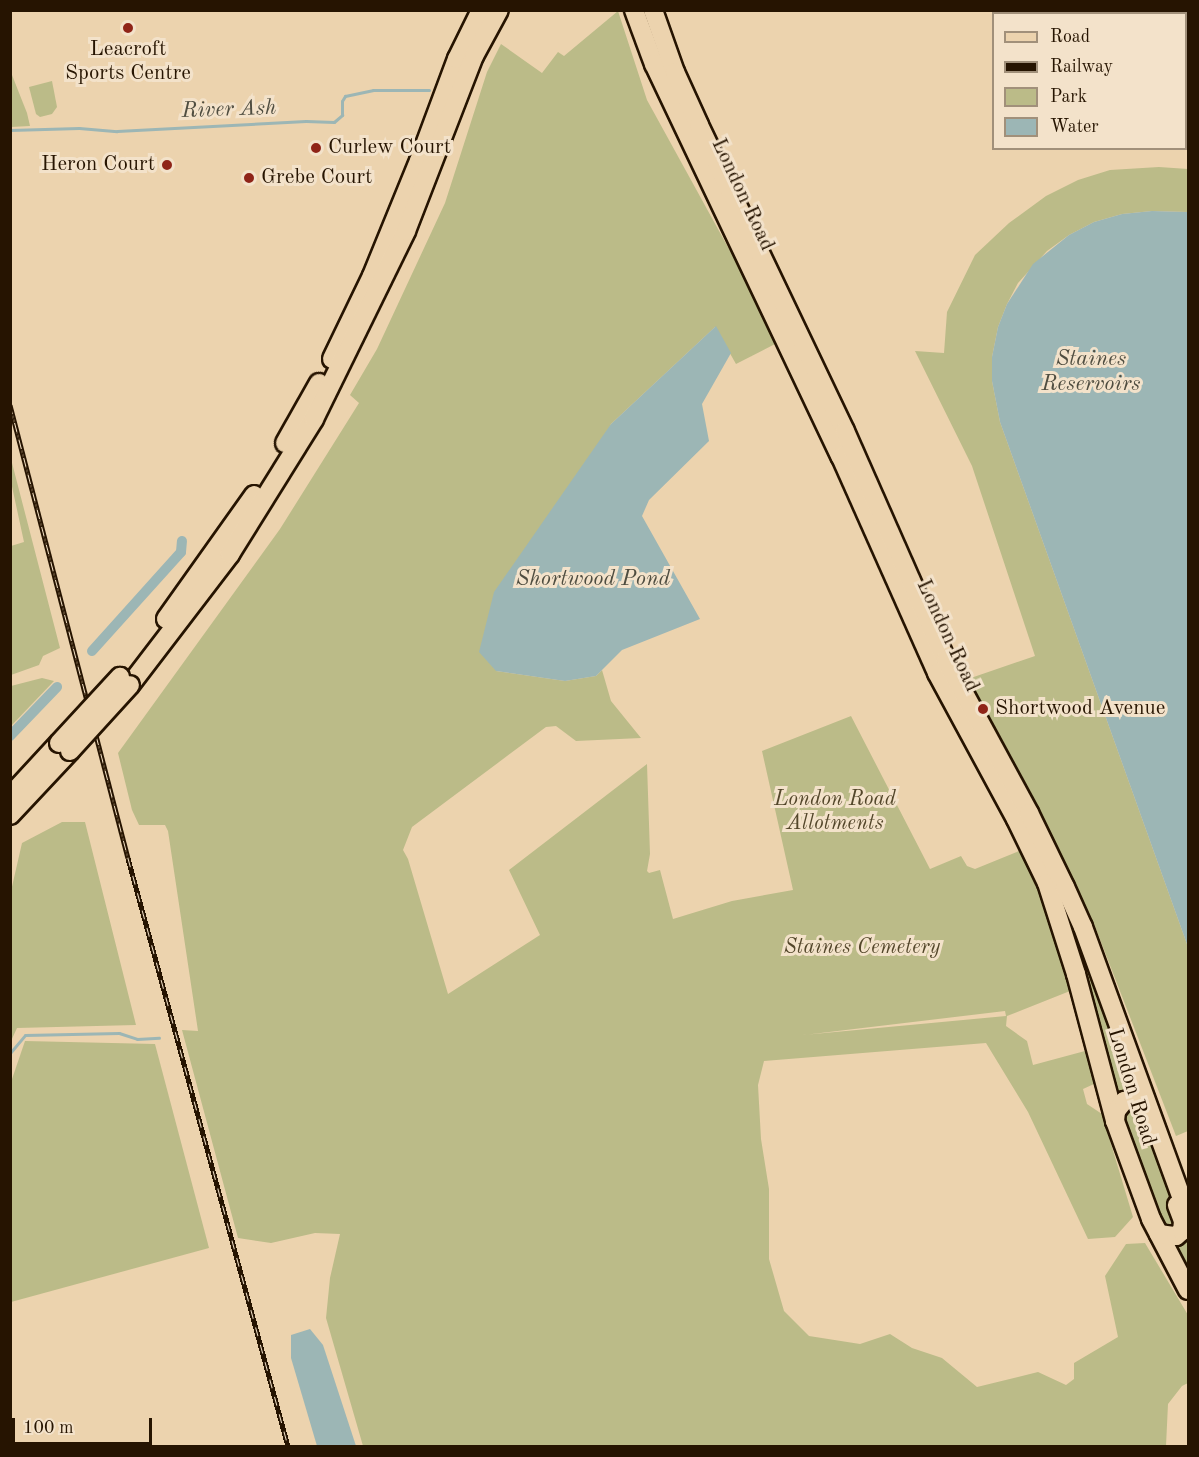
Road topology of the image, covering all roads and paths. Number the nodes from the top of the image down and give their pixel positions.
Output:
1 (481, 10) edge
2 (499, 10) edge
3 (634, 10) edge
4 (653, 10) edge
5 (298, 434) junction
6 (64, 747) junction
7 (10, 796) edge
8 (10, 815) edge
9 (1146, 1103) junction
10 (1115, 1121) junction
11 (1156, 1129) junction
12 (1188, 1215) edge
13 (1158, 1234) junction
14 (1188, 1290) edge

1 - 5 highway
2 - 5 highway
3 - 10 highway, London Road
4 - 9 highway
5 - 6 highway, bridge
6 - 7 highway
6 - 8 highway
9 - 10 highway
9 - 11 highway
10 - 13 highway, London Road
11 - 12 highway
11 - 13 highway
13 - 14 highway, London Road

